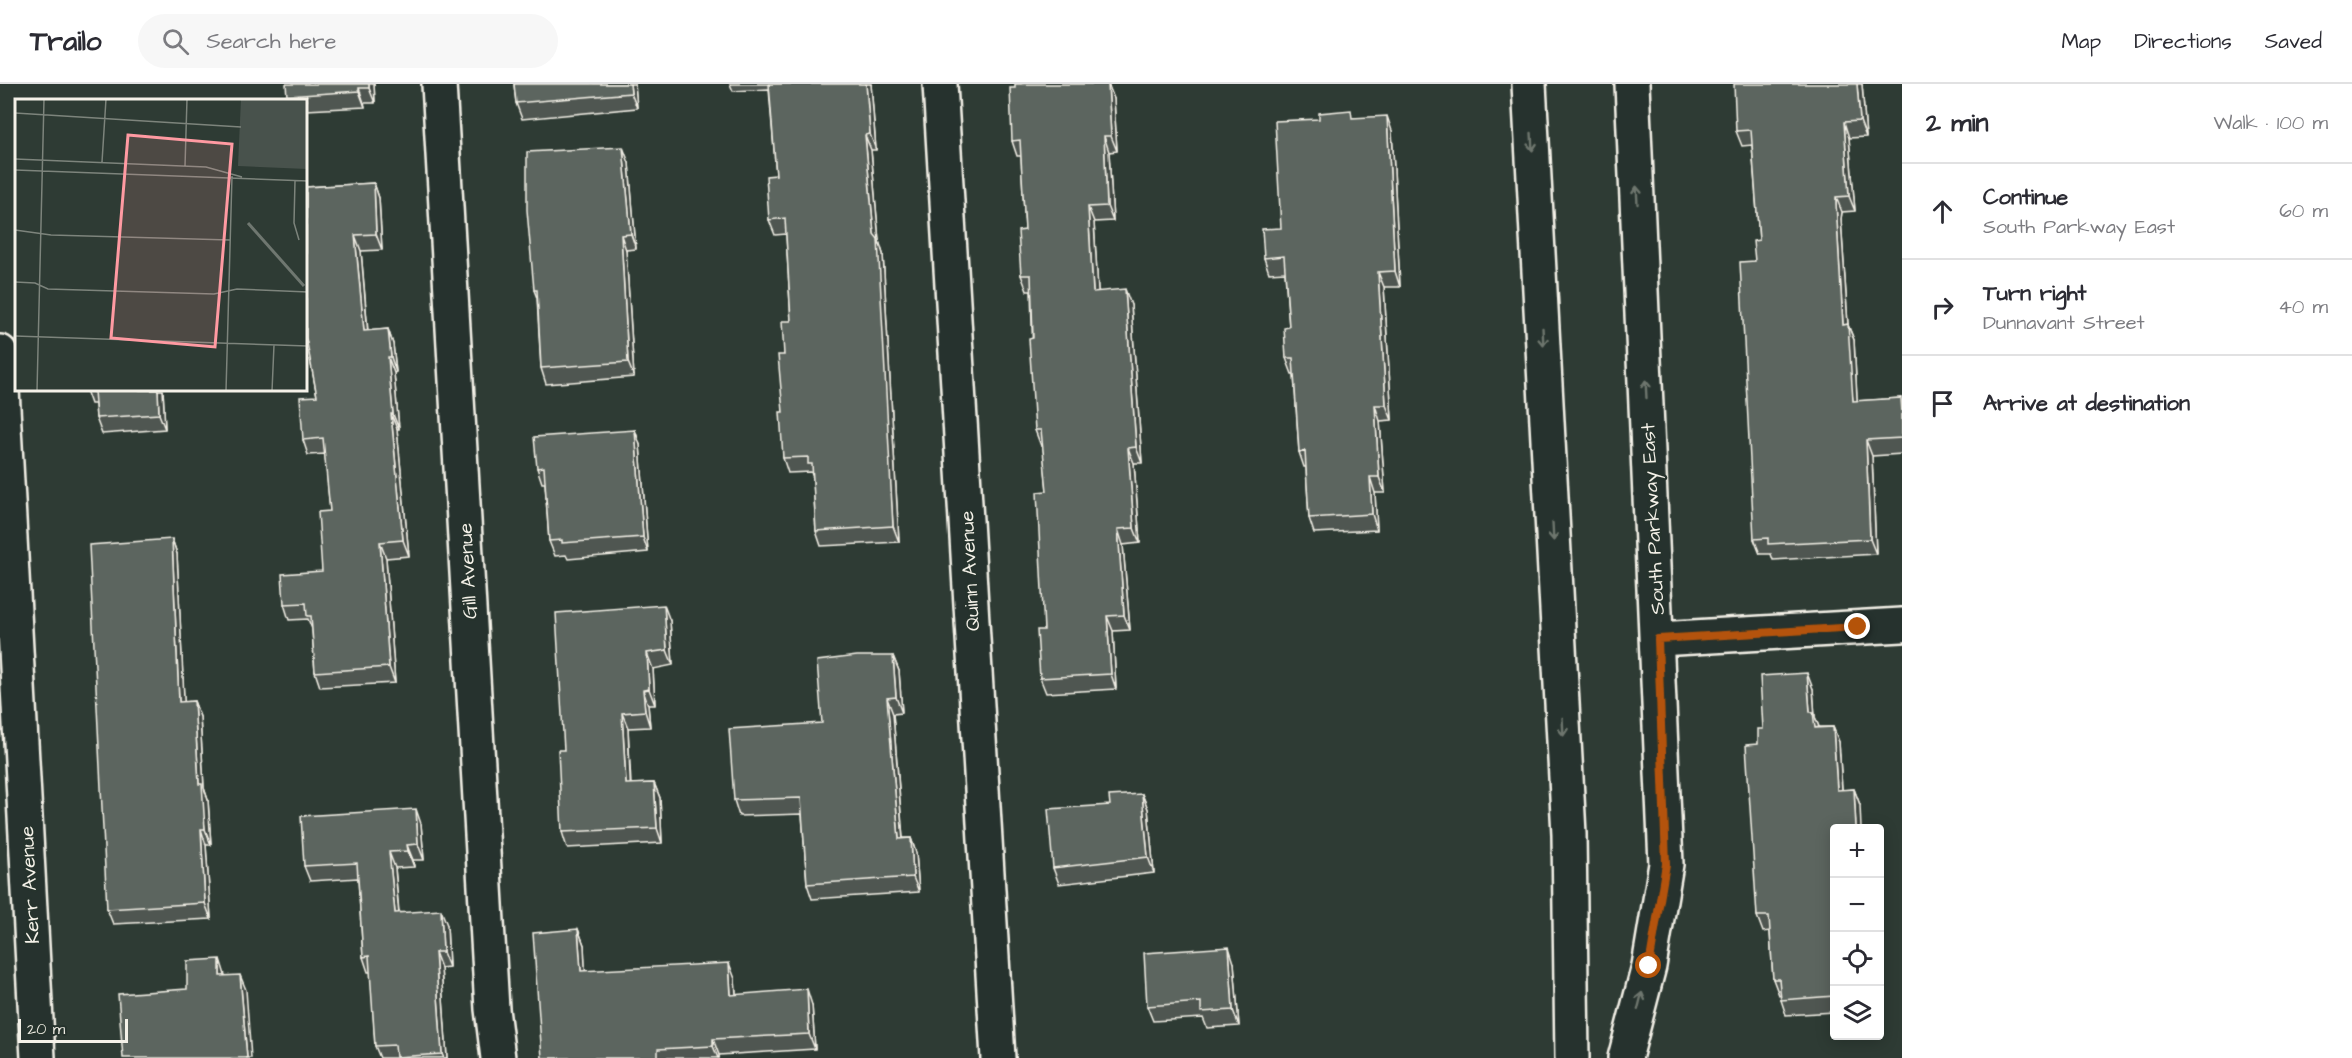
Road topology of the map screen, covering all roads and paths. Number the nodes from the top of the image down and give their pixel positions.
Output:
1 (439, 84) edge
2 (940, 84) edge
3 (1529, 84) edge
4 (1632, 84) edge
5 (0, 352) edge
6 (1902, 625) edge
7 (1658, 639) junction
8 (38, 1058) edge
9 (498, 1058) edge
10 (998, 1058) edge
11 (1572, 1058) edge
12 (1625, 1058) edge

1 - 9 street, Gill Avenue
2 - 10 street, Quinn Avenue
3 -> 11 street
7 -> 4 street, South Parkway East
5 - 8 street, Kerr Avenue
6 - 7 street
12 -> 7 street, South Parkway East

